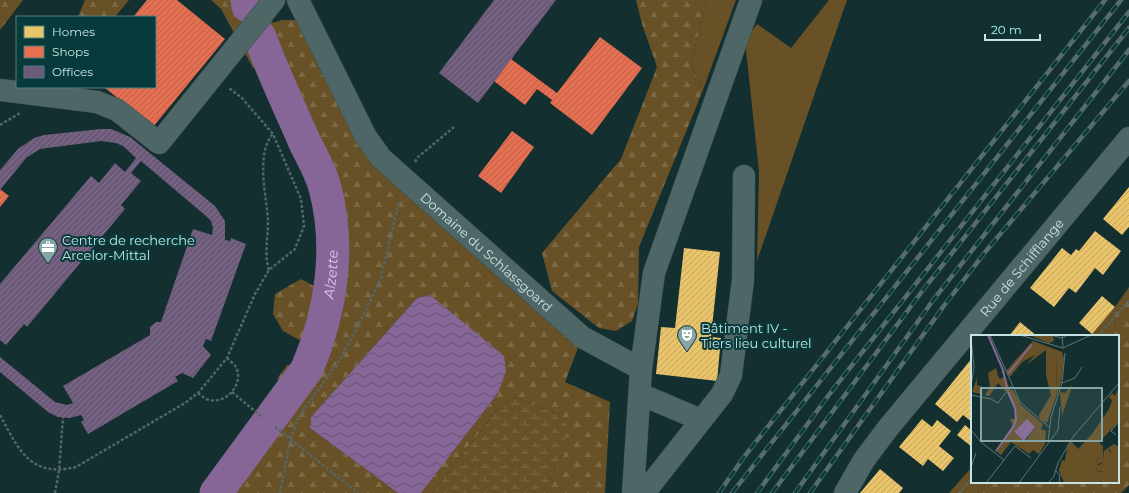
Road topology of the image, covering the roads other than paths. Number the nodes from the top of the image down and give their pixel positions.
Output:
1 (274, 0) edge
2 (298, 0) edge
3 (751, 0) edge
4 (0, 90) edge
5 (1129, 138) edge
6 (744, 176) dead end
7 (641, 369) junction
8 (640, 394) junction
9 (702, 420) junction
10 (632, 493) edge
11 (644, 493) edge
12 (845, 493) edge

1 - 4 street
2 - 7 street, Domaine du Schlassgoard
3 - 7 street
5 - 12 street, Rue de Schifflange
6 - 9 street
7 - 8 street
8 - 9 street
8 - 10 street
9 - 11 street

